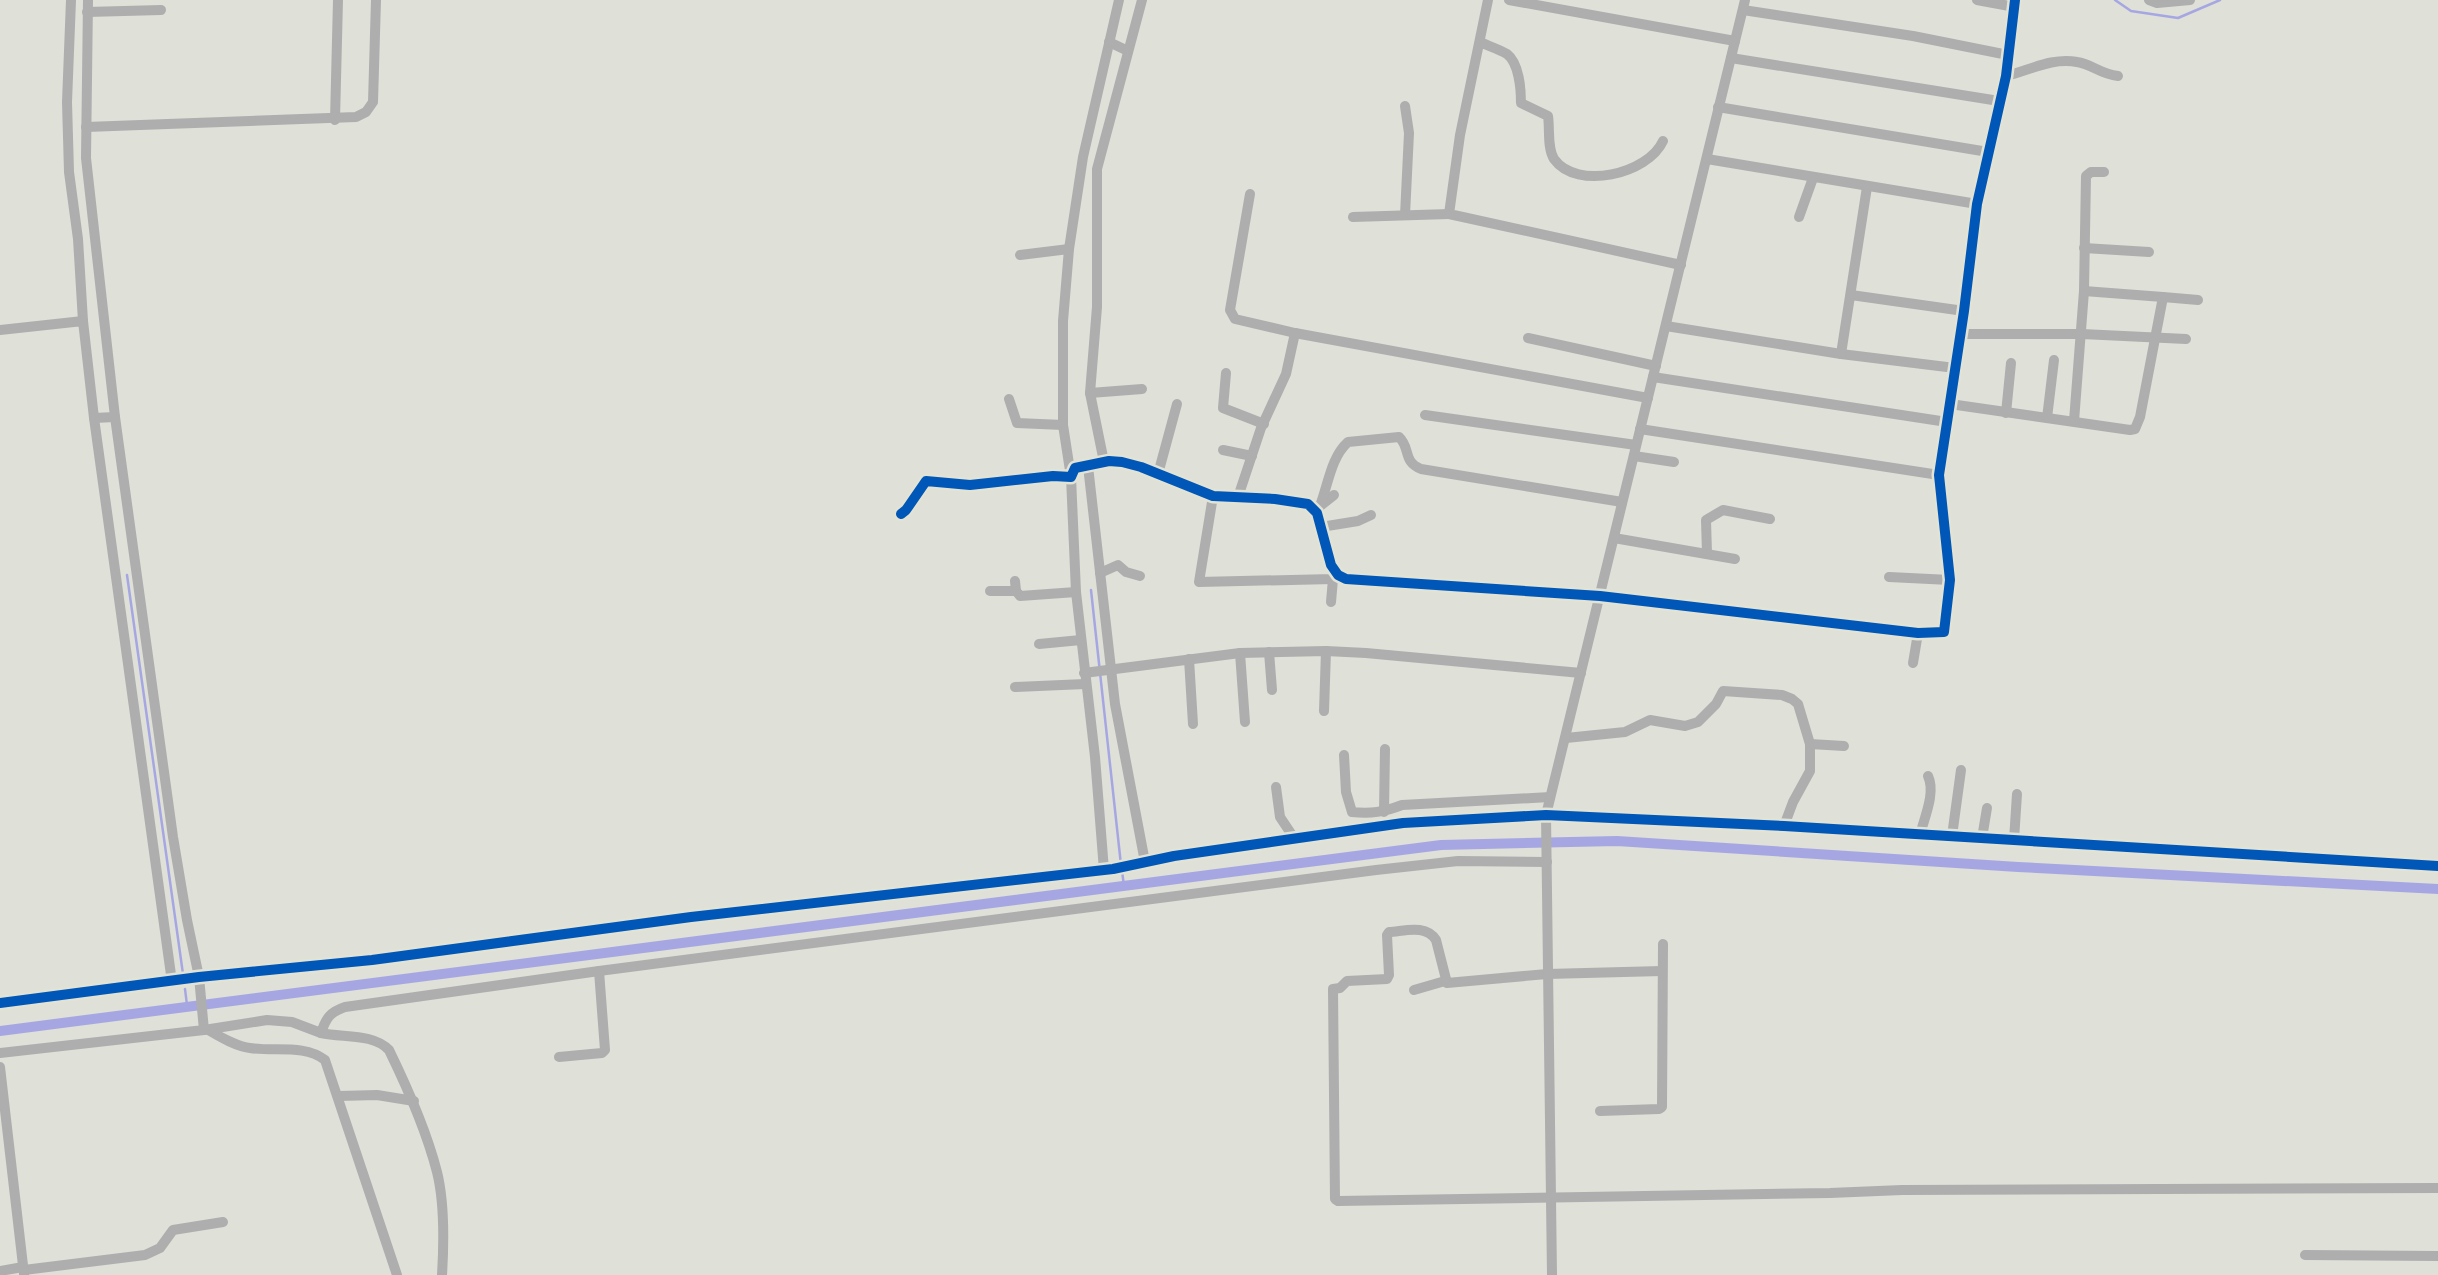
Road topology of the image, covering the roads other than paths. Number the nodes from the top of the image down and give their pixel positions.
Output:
1 (71, 0) edge
2 (88, 0) edge
3 (338, 0) edge
4 (376, 0) edge
5 (1118, 0) edge
6 (1142, 0) edge
7 (1488, 0) edge
8 (1509, 0) edge
9 (1977, 0) edge
10 (2149, 0) edge
11 (2190, 0) edge
12 (2015, 3) edge
13 (1744, 5) edge
14 (161, 10) dead end
15 (88, 12) junction
16 (1735, 41) junction
17 (1109, 42) junction
18 (1480, 42) junction
19 (1128, 51) junction
20 (2008, 55) junction
21 (1731, 58) junction
22 (76, 69) junction
23 (2006, 76) junction
24 (2118, 76) dead end
25 (1999, 101) junction
26 (1405, 106) dead end
27 (1718, 107) junction
28 (335, 120) junction
29 (86, 127) junction
30 (1663, 141) dead end
31 (1988, 152) junction
32 (1707, 159) junction
33 (2104, 172) dead end
34 (1813, 178) junction
35 (1867, 187) junction
36 (1250, 194) dead end
37 (1977, 204) junction
38 (1449, 214) junction
39 (1405, 215) junction
40 (1353, 216) dead end
41 (1799, 216) dead end
42 (2084, 248) junction
43 (1069, 249) junction
44 (2149, 252) dead end
45 (1020, 255) dead end
46 (1681, 265) junction
47 (2084, 291) junction
48 (1851, 295) junction
49 (2163, 297) junction
50 (2198, 300) dead end
51 (1964, 311) junction
52 (83, 321) junction
53 (1665, 326) junction
54 (0, 330) edge
55 (1295, 333) junction
56 (1961, 334) junction
57 (2082, 334) junction
58 (1528, 338) dead end
59 (2157, 338) junction
60 (2186, 339) dead end
61 (1841, 354) junction
62 (2054, 360) dead end
63 (2011, 363) dead end
64 (1955, 368) junction
65 (1655, 371) junction
66 (1226, 373) dead end
67 (1142, 389) dead end
68 (1090, 393) junction
69 (1009, 398) dead end
70 (1648, 398) junction
71 (1177, 404) dead end
72 (1950, 404) junction
73 (2006, 412) junction
74 (1425, 415) dead end
75 (104, 417) junction
76 (2047, 418) junction
77 (2074, 421) junction
78 (1947, 422) junction
79 (1264, 424) junction
80 (1063, 425) junction
81 (1640, 429) junction
82 (1223, 450) dead end
83 (1635, 451) junction
84 (1252, 456) junction
85 (1674, 462) dead end
86 (1104, 463) junction
87 (1080, 470) junction
88 (1158, 474) junction
89 (1939, 475) junction
90 (1334, 495) dead end
91 (1213, 496) junction
92 (1238, 497) junction
93 (1622, 502) junction
94 (1318, 509) junction
95 (901, 514) dead end
96 (1371, 515) dead end
97 (1770, 519) dead end
98 (1321, 527) junction
99 (1614, 538) junction
100 (1707, 554) junction
101 (1735, 559) dead end
102 (125, 564) junction
103 (1100, 573) junction
104 (1140, 576) dead end
105 (1336, 577) junction
106 (1889, 577) dead end
107 (1950, 580) junction
108 (990, 591) dead end
109 (1076, 592) junction
110 (1600, 596) junction
111 (1331, 602) dead end
112 (1918, 633) junction
113 (1081, 640) junction
114 (1039, 644) dead end
115 (1326, 651) junction
116 (1269, 652) junction
117 (1240, 653) junction
118 (1189, 659) junction
119 (1913, 663) dead end
120 (1108, 669) junction
121 (1581, 673) junction
122 (1086, 676) junction
123 (1015, 687) dead end
124 (1272, 690) dead end
125 (1324, 711) dead end
126 (1245, 722) dead end
127 (1193, 724) dead end
128 (1566, 738) junction
129 (1810, 744) junction
130 (1844, 746) dead end
131 (1385, 749) dead end
132 (1344, 755) dead end
133 (1961, 770) dead end
134 (1928, 776) dead end
135 (1276, 786) dead end
136 (2017, 793) dead end
137 (1550, 797) junction
138 (1402, 805) junction
139 (1987, 807) dead end
140 (1384, 812) junction
141 (1546, 820) junction
142 (1403, 823) junction
143 (1784, 826) junction
144 (1920, 835) junction
145 (1952, 836) junction
146 (1294, 838) junction
147 (1982, 838) junction
148 (2014, 840) junction
149 (1546, 859) junction
150 (1145, 862) junction
151 (2438, 866) edge
152 (1109, 869) junction
153 (1663, 944) dead end
154 (599, 971) junction
155 (1662, 971) junction
156 (1547, 974) junction
157 (200, 981) junction
158 (172, 982) junction
159 (1445, 982) junction
160 (1414, 990) dead end
161 (0, 1003) edge
162 (206, 1027) junction
163 (321, 1033) junction
164 (0, 1053) edge
165 (559, 1057) dead end
166 (0, 1067) edge
167 (339, 1096) junction
168 (414, 1101) junction
169 (1600, 1111) dead end
170 (2438, 1188) edge
171 (1551, 1197) junction
172 (223, 1222) dead end
173 (2305, 1255) dead end
174 (2438, 1256) edge
175 (0, 1270) edge
176 (24, 1271) edge
177 (397, 1275) edge
178 (442, 1275) edge
179 (1552, 1275) edge

1 - 22 street
2 - 15 street
3 - 28 street
4 - 28 street
5 - 17 street
6 - 19 street
7 - 18 street
8 - 16 street
9 - 12 street
10 - 11 street
12 - 20 street
13 - 16 street
13 - 20 street
14 - 15 street
15 - 22 street
16 - 21 street
17 - 19 street
17 - 43 street
18 - 30 street
18 - 38 street
19 - 68 street
20 - 23 street
21 - 25 street
21 - 27 street
22 - 29 street
22 - 52 street
23 - 24 street
23 - 25 street
25 - 31 street
26 - 39 street
27 - 31 street
27 - 32 street
28 - 29 street
29 - 75 street
31 - 37 street
32 - 34 street
32 - 46 street
33 - 42 street
34 - 35 street
34 - 41 street
35 - 37 street
35 - 48 street
36 - 55 street
37 - 51 street
38 - 39 street
38 - 46 street
39 - 40 street
42 - 44 street
42 - 47 street
43 - 45 street
43 - 80 street
46 - 53 street
47 - 49 street
47 - 57 street
48 - 51 street
48 - 61 street
49 - 50 street
49 - 59 street
51 - 56 street
52 - 54 street
52 - 75 street
53 - 61 street
53 - 65 street
55 - 70 street
55 - 79 street
56 - 57 street
56 - 64 street
57 - 59 street
57 - 77 street
58 - 65 street
59 - 60 street
59 - 77 street
61 - 64 street
62 - 76 street
63 - 73 street
64 - 72 street
65 - 70 street
65 - 78 street
66 - 79 street
67 - 68 street
68 - 86 street
69 - 80 street
70 - 81 street
71 - 88 street
72 - 73 street
72 - 78 street
73 - 76 street
74 - 83 street
75 - 102 street
75 - 102 street
76 - 77 street
78 - 89 street
79 - 84 street
80 - 87 street
81 - 83 street
81 - 89 street
82 - 84 street
83 - 85 street
83 - 93 street
84 - 92 street
86 - 87 street
86 - 88 street
87 - 95 street
87 - 103 street
87 - 109 street
88 - 91 street
89 - 107 street
90 - 94 street
91 - 92 street
91 - 105 street
92 - 94 street
93 - 94 street
93 - 99 street
94 - 98 street
96 - 98 street
97 - 100 street
98 - 105 street
99 - 100 street
99 - 110 street
100 - 101 street
102 - 157 street
102 - 158 street
103 - 104 street
103 - 120 street
105 - 110 street
105 - 111 street
106 - 107 street
107 - 112 street
108 - 109 street
109 - 113 street
110 - 112 street
110 - 121 street
112 - 119 street
113 - 114 street
113 - 122 street
115 - 116 street
115 - 121 street
115 - 125 street
116 - 117 street
116 - 124 street
117 - 118 street
117 - 126 street
118 - 120 street
118 - 127 street
120 - 122 street
120 - 150 street
121 - 128 street
122 - 123 street
122 - 152 street
128 - 129 street
128 - 137 street
129 - 130 street
129 - 143 street
131 - 140 street
132 - 140 street
133 - 145 street
134 - 144 street
135 - 146 street
136 - 148 street
137 - 138 street
137 - 141 street
138 - 140 street
138 - 142 street
139 - 147 street
141 - 142 street
141 - 143 street
141 - 149 street
142 - 146 street
143 - 144 street
144 - 145 street
145 - 147 street
146 - 150 street
147 - 148 street
148 - 151 street
149 - 154 street
149 - 156 street
150 - 152 street
152 - 157 street
153 - 155 street
154 - 163 street
154 - 165 street
155 - 156 street
155 - 169 street
156 - 159 street
156 - 171 street
157 - 158 street
157 - 162 street
158 - 161 street
159 - 160 street
159 - 171 street
162 - 163 street
162 - 164 street
162 - 167 street
163 - 168 street
166 - 176 street
167 - 168 street
167 - 177 street
168 - 178 street
170 - 171 street
171 - 179 street
172 - 176 street
173 - 174 street
175 - 176 street

